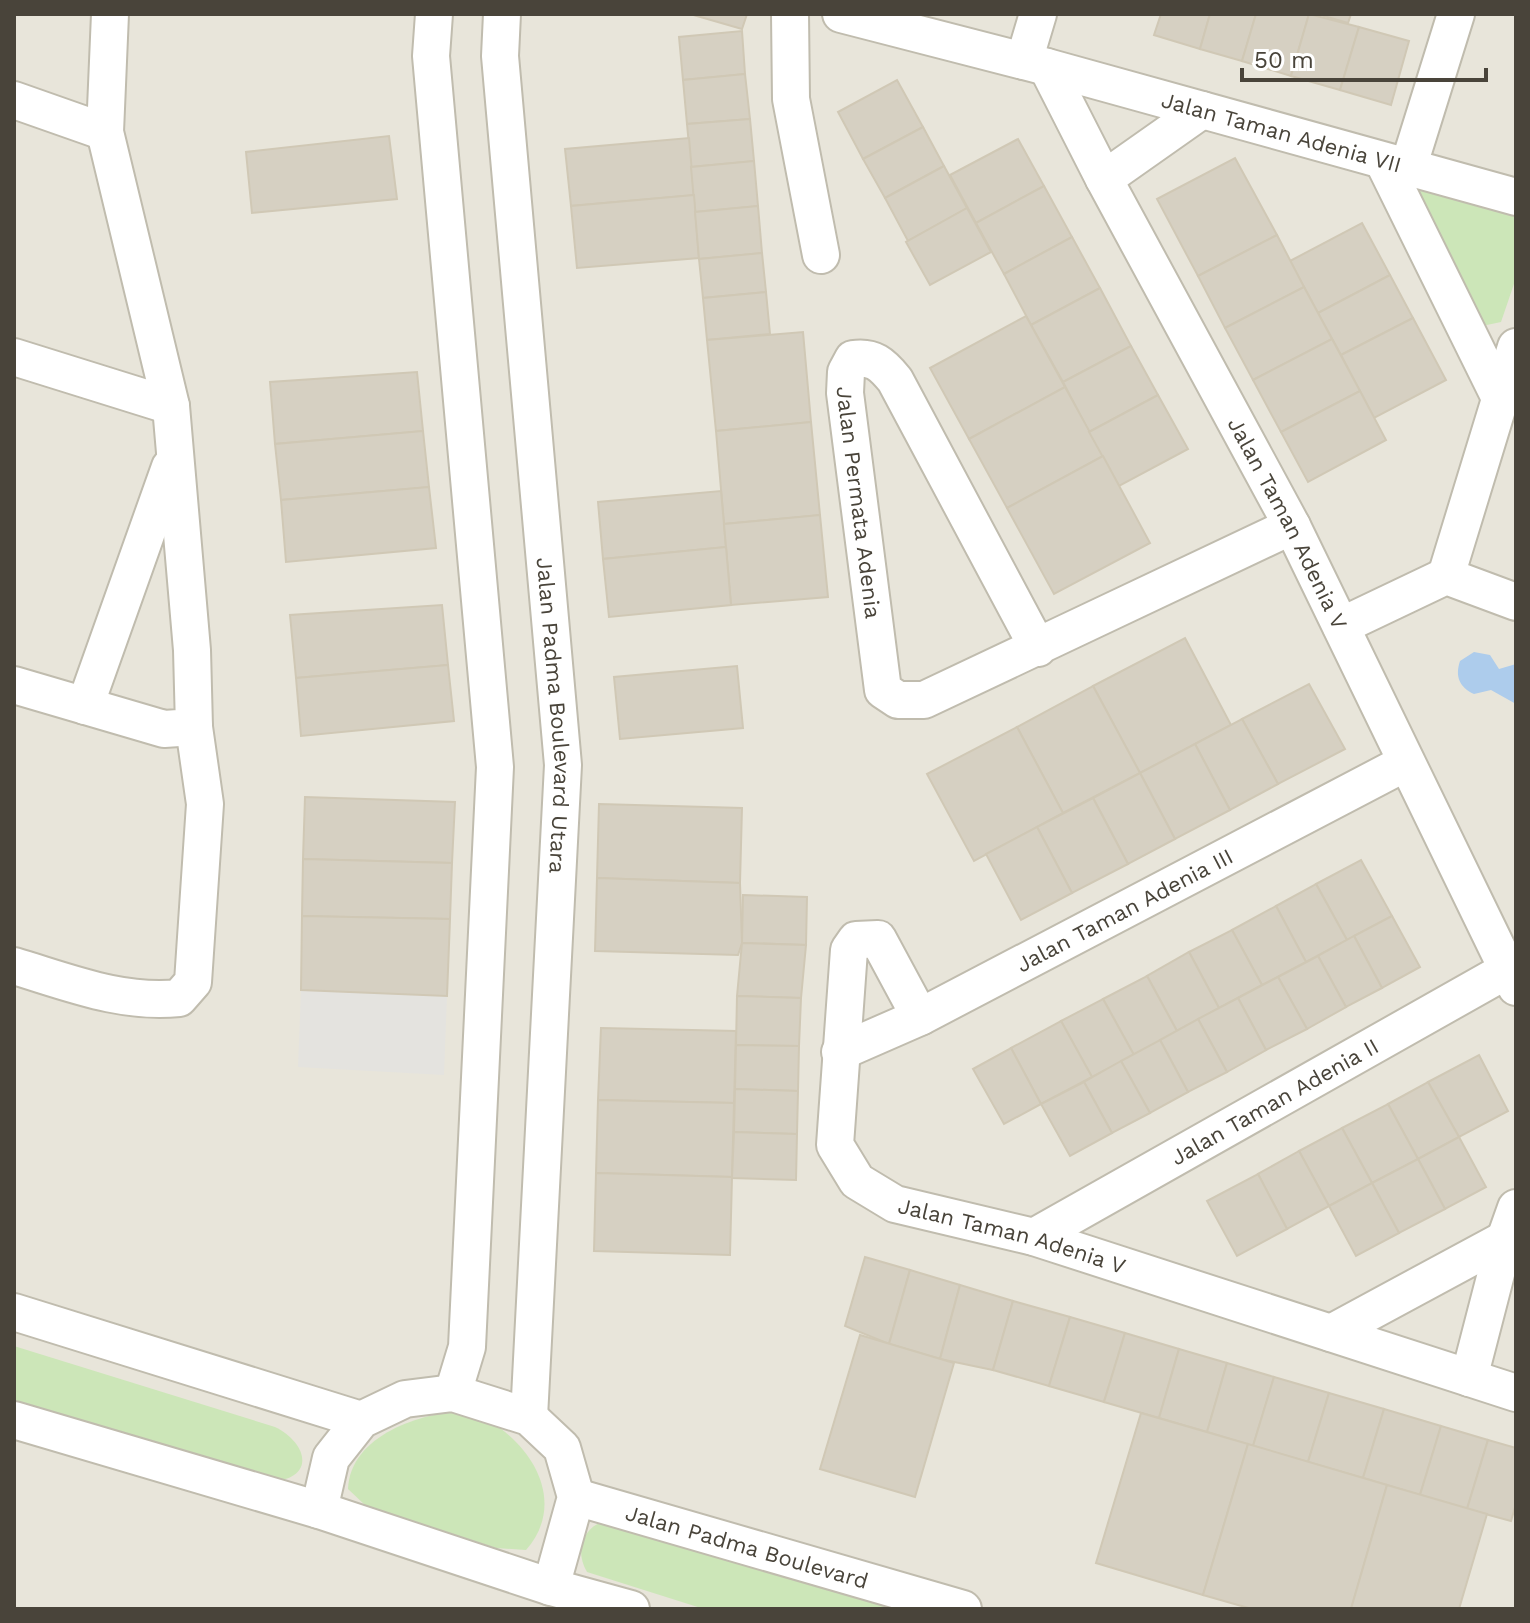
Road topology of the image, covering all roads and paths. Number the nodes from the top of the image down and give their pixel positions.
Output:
1 (110, 14) edge
2 (434, 14) edge
3 (502, 14) edge
4 (790, 14) edge
5 (841, 14) edge
6 (1038, 14) edge
7 (1456, 14) edge
8 (1036, 64) junction
9 (14, 100) edge
10 (1202, 110) junction
11 (105, 132) junction
12 (1396, 164) junction
13 (1104, 179) junction
14 (1516, 197) edge
15 (821, 255) dead end
16 (1516, 347) edge
17 (14, 357) edge
18 (1500, 398) junction
19 (171, 406) junction
20 (175, 454) junction
21 (1292, 526) junction
22 (1446, 576) junction
23 (1516, 602) edge
24 (1341, 626) junction
25 (1038, 648) junction
26 (14, 685) edge
27 (85, 706) junction
28 (194, 727) junction
29 (1405, 763) junction
30 (14, 966) edge
31 (1513, 974) edge
32 (920, 1017) junction
33 (840, 1052) junction
34 (1510, 1224) edge
35 (1034, 1237) junction
36 (14, 1312) edge
37 (1331, 1333) junction
38 (1469, 1378) junction
39 (453, 1393) junction
40 (1516, 1393) edge
41 (529, 1417) junction
42 (14, 1420) edge
43 (361, 1420) junction
44 (576, 1497) junction
45 (319, 1510) junction
46 (551, 1587) junction
47 (631, 1609) edge
48 (963, 1609) edge

1 - 11 street
2 - 39 street
3 - 41 street, Jalan Padma Boulevard Utara
4 - 15 street
5 - 8 street, Jalan Taman Adenia VII
6 - 8 street
7 - 12 street
8 - 10 street, Jalan Taman Adenia VII
8 - 13 street, Jalan Taman Adenia V
9 - 11 street
10 - 12 street, Jalan Taman Adenia VII
10 - 13 street
11 - 19 street
12 - 14 street, Jalan Taman Adenia VII
12 - 18 street
13 - 21 street, Jalan Taman Adenia V
16 - 18 street
17 - 19 street
18 - 22 street
19 - 20 street
20 - 27 street
20 - 28 street
21 - 24 street, Jalan Taman Adenia V
21 - 25 street, Jalan Permata Adenia
22 - 23 street
22 - 24 street
24 - 29 street, Jalan Taman Adenia V
25 - 25 street, Jalan Permata Adenia
26 - 27 street
27 - 28 street
28 - 30 street
29 - 31 street, Jalan Taman Adenia V
29 - 32 street, Jalan Taman Adenia III
31 - 35 street, Jalan Taman Adenia II
32 - 33 street, Jalan Taman Adenia III
32 - 33 street, Jalan Taman Adenia V
33 - 35 street, Jalan Taman Adenia V
34 - 37 street
34 - 38 street
35 - 37 street, Jalan Taman Adenia V
36 - 43 street
37 - 38 street, Jalan Taman Adenia V
38 - 40 street, Jalan Taman Adenia V
39 - 41 street
39 - 43 street
41 - 44 street
42 - 45 street
43 - 45 street
44 - 46 street
44 - 48 street, Jalan Padma Boulevard
45 - 46 street
46 - 47 street

